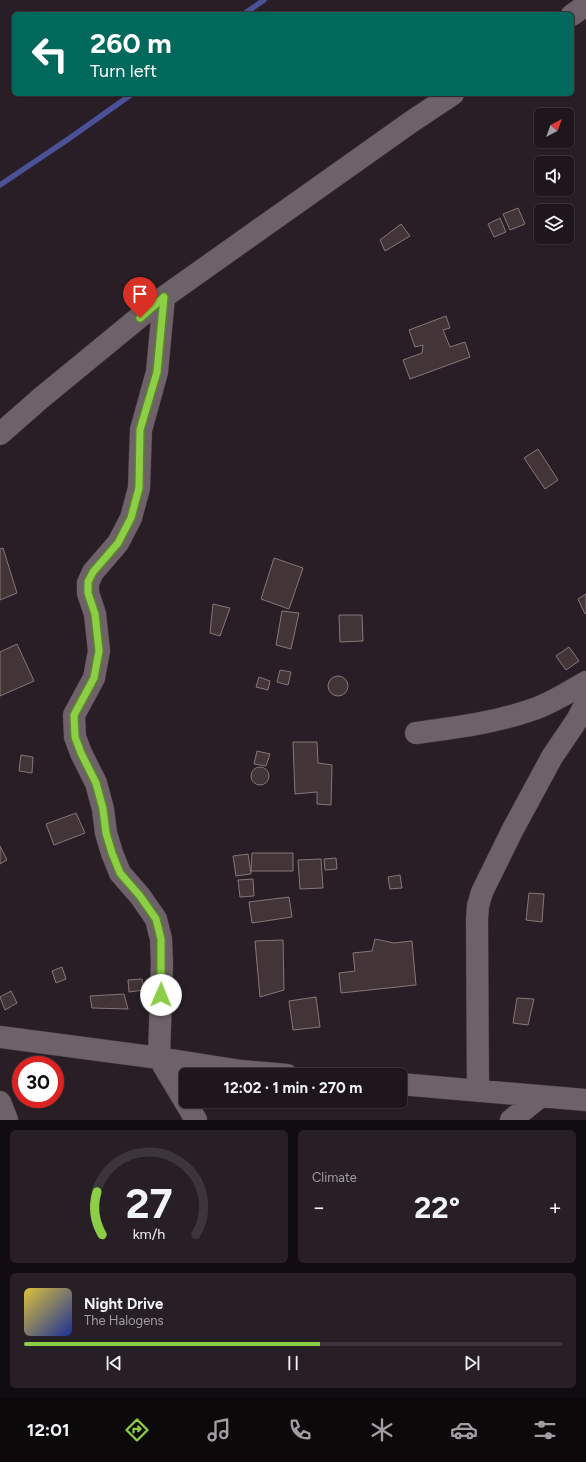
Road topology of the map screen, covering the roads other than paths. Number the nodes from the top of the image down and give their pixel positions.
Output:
1 (586, 5) edge
2 (574, 13) edge
3 (450, 96) edge
4 (164, 297) junction
5 (0, 434) edge
6 (586, 682) edge
7 (586, 703) edge
8 (416, 733) dead end
9 (0, 1037) edge
10 (159, 1058) junction
11 (222, 1068) edge
12 (407, 1085) edge
13 (478, 1091) junction
14 (540, 1097) junction
15 (586, 1100) edge
16 (0, 1102) edge
17 (7, 1120) edge
18 (196, 1120) edge
19 (511, 1120) edge

1 - 2 street
3 - 4 street
4 - 5 street
4 - 10 street
6 - 8 street
7 - 13 street
9 - 10 street
10 - 11 street
10 - 18 street
12 - 13 street
13 - 14 street
14 - 15 street
14 - 19 street
16 - 17 street

